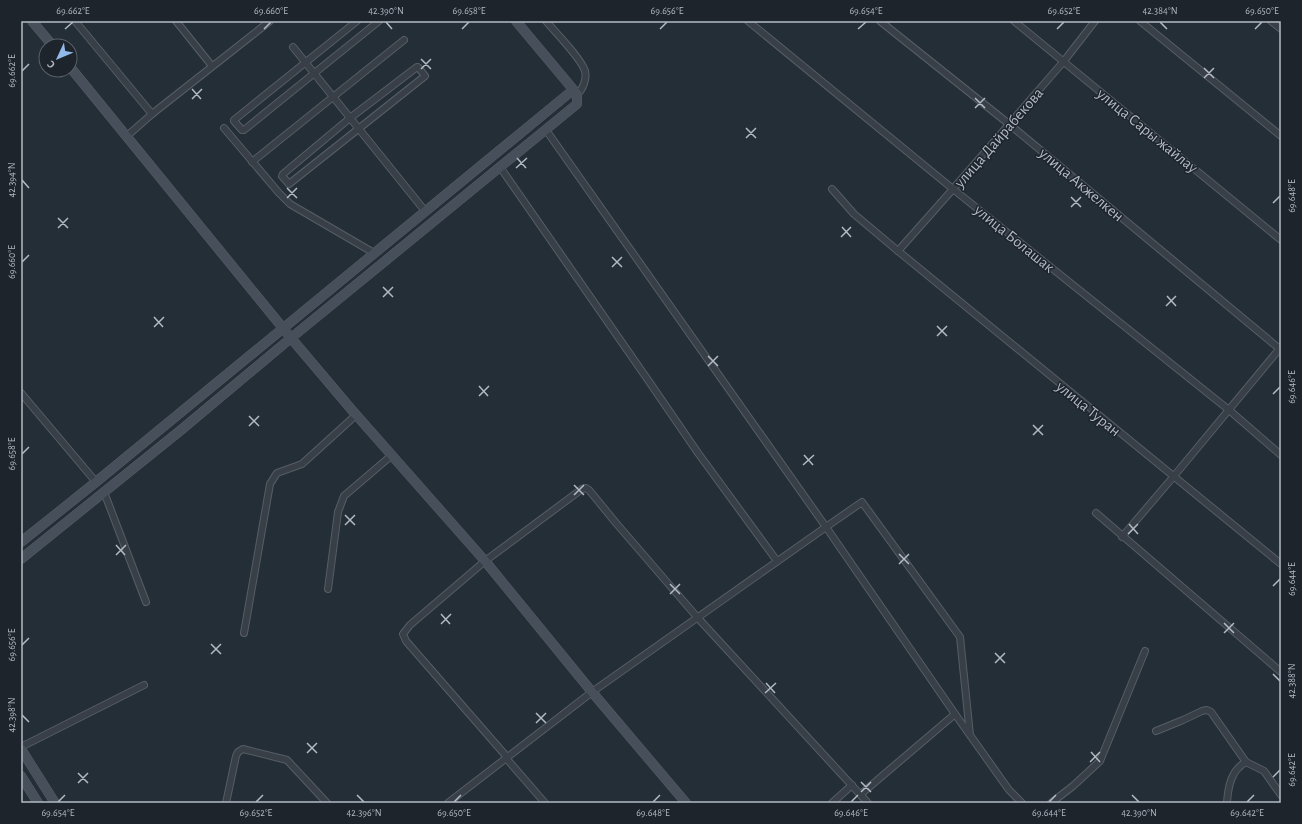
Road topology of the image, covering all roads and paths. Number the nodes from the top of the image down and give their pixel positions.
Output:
1 (32, 21) edge
2 (75, 21) edge
3 (176, 21) edge
4 (270, 21) edge
5 (357, 21) edge
6 (379, 21) edge
7 (516, 21) edge
8 (546, 21) edge
9 (748, 21) edge
10 (880, 21) edge
11 (1014, 21) edge
12 (1095, 21) edge
13 (1140, 21) edge
14 (1271, 21) edge
15 (1281, 29) edge
16 (46, 38) edge
17 (404, 40) dead end
18 (293, 47) dead end
19 (1064, 61) junction
20 (306, 63) junction
21 (212, 66) junction
22 (314, 74) junction
23 (78, 77) edge
24 (575, 92) junction
25 (333, 96) junction
26 (152, 114) junction
27 (350, 118) junction
28 (1009, 124) junction
29 (224, 128) dead end
30 (359, 128) junction
31 (546, 130) junction
32 (127, 136) junction
33 (1281, 136) edge
34 (252, 162) junction
35 (500, 167) junction
36 (832, 189) dead end
37 (953, 189) junction
38 (425, 211) junction
39 (1281, 240) edge
40 (898, 251) junction
41 (374, 253) junction
42 (282, 328) junction
43 (301, 330) junction
44 (291, 338) junction
45 (281, 347) junction
46 (1280, 348) edge
47 (300, 349) junction
48 (21, 393) edge
49 (1229, 410) junction
50 (356, 415) junction
51 (392, 455) junction
52 (1281, 455) edge
53 (1174, 476) junction
54 (96, 482) junction
55 (104, 492) junction
56 (1096, 513) dead end
57 (826, 526) junction
58 (1122, 537) junction
59 (21, 542) edge
60 (21, 559) edge
61 (485, 561) junction
62 (777, 561) junction
63 (1281, 564) edge
64 (328, 589) dead end
65 (146, 602) dead end
66 (697, 617) junction
67 (244, 633) dead end
68 (1145, 651) dead end
69 (1281, 672) edge
70 (144, 685) dead end
71 (592, 692) junction
72 (955, 714) junction
73 (1156, 731) dead end
74 (970, 735) junction
75 (21, 748) edge
76 (507, 758) junction
77 (1246, 762) junction
78 (21, 776) edge
79 (852, 785) junction
80 (861, 794) junction
81 (1281, 795) edge
82 (38, 803) edge
83 (55, 803) edge
84 (226, 803) edge
85 (327, 803) edge
86 (448, 803) edge
87 (545, 803) edge
88 (686, 803) edge
89 (832, 803) edge
90 (868, 803) edge
91 (1022, 803) edge
92 (1051, 803) edge
93 (1227, 803) edge

1 - 16 street
2 - 26 street
3 - 21 street
4 - 21 street
5 - 20 street
6 - 22 street
7 - 24 street
8 - 24 street
9 - 37 street, улица Болашак
10 - 28 street, улица Акжелкен
11 - 19 street, улица Сары жайлау
12 - 19 street, улица Дайрабекова
13 - 33 street
14 - 15 street
17 - 25 street
18 - 20 street
19 - 28 street, улица Дайрабекова
19 - 39 street, улица Сары жайлау
20 - 22 street
20 - 22 street
21 - 26 street
22 - 25 street
23 - 32 street
24 - 31 street
24 - 38 street
25 - 27 street
25 - 34 street
26 - 32 street
27 - 30 street
27 - 30 street
27 - 30 street
28 - 37 street, улица Дайрабекова
28 - 46 street, улица Акжелкен
29 - 34 street
30 - 38 street
31 - 35 street
31 - 57 street
32 - 42 street
34 - 41 street
35 - 43 street
35 - 62 street
36 - 40 street, улица Туран
37 - 40 street, улица Дайрабекова
37 - 49 street, улица Болашак
38 - 41 street
40 - 53 street, улица Туран
41 - 42 street
42 - 44 street
42 - 54 street
43 - 44 street
43 - 47 street
44 - 45 street
44 - 47 street
45 - 47 street
45 - 55 street
46 - 49 street
47 - 50 street
48 - 54 street
49 - 52 street, улица Болашак
49 - 53 street
50 - 51 street
50 - 67 street
51 - 61 street
51 - 64 street
53 - 58 street
53 - 63 street, улица Туран
54 - 59 street
55 - 60 street
55 - 65 street
56 - 58 street
57 - 62 street
57 - 72 street
57 - 74 street
58 - 69 street
61 - 66 street
61 - 71 street
61 - 76 street
62 - 66 street
66 - 71 street
66 - 79 street
68 - 92 street
70 - 75 street
71 - 76 street
71 - 88 street
72 - 74 street
72 - 80 street
73 - 77 street
74 - 91 street
75 - 83 street
76 - 86 street
76 - 87 street
77 - 81 street
77 - 93 street
78 - 82 street
79 - 80 street
79 - 89 street
80 - 90 street
84 - 85 street

